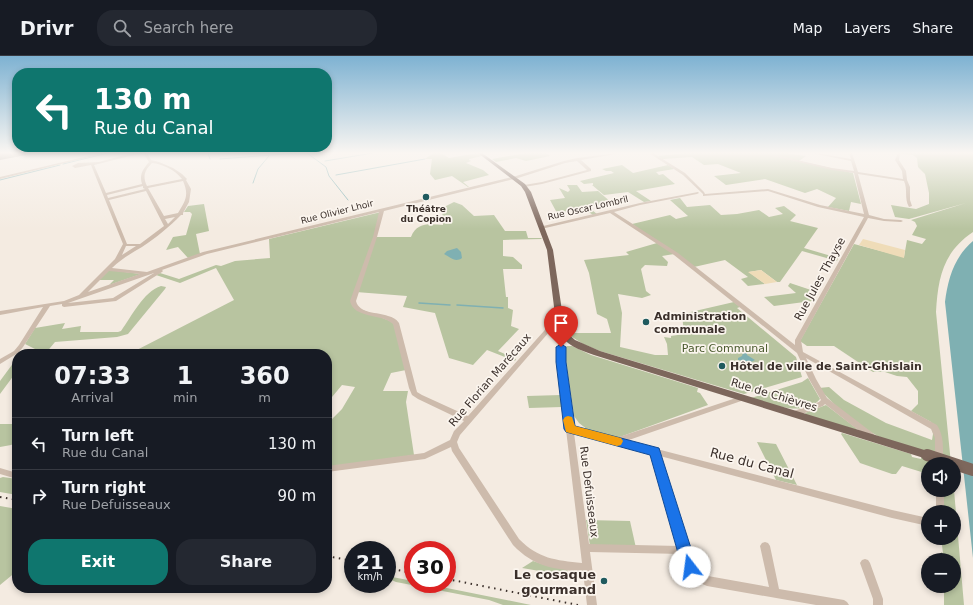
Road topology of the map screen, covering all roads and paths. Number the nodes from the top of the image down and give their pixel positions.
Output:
1 (98, 179) edge
2 (144, 179) edge
3 (510, 179) edge
4 (514, 179) edge
5 (558, 179) edge
6 (688, 179) edge
7 (857, 179) edge
8 (895, 179) edge
9 (184, 180) joint
10 (905, 180) joint
11 (524, 186) junction
12 (146, 188) junction
13 (701, 193) junction
14 (105, 194) junction
15 (107, 199) junction
16 (910, 206) dead end
17 (382, 210) junction
18 (612, 212) junction
19 (181, 214) junction
20 (867, 216) junction
21 (162, 218) junction
22 (901, 221) dead end
23 (167, 227) junction
24 (541, 228) junction
25 (124, 245) junction
26 (141, 245) junction
27 (117, 260) junction
28 (166, 267) junction
29 (108, 269) junction
30 (148, 273) junction
31 (79, 298) junction
32 (56, 304) junction
33 (47, 306) junction
34 (0, 313) edge
35 (560, 320) junction
36 (549, 330) junction
37 (561, 330) junction
38 (570, 340) junction
39 (561, 347) junction
40 (19, 349) edge
41 (801, 353) junction
42 (12, 354) edge
43 (0, 362) edge
44 (742, 398) junction
45 (824, 400) junction
46 (794, 414) junction
47 (469, 420) junction
48 (570, 429) junction
49 (875, 439) junction
50 (617, 441) junction
51 (453, 442) junction
52 (655, 451) junction
53 (940, 457) edge
54 (332, 467) edge
55 (973, 470) edge
56 (0, 471) edge
57 (12, 475) edge
58 (921, 520) edge
59 (765, 546) dead end
60 (585, 548) junction
61 (685, 550) junction
62 (865, 564) dead end
63 (588, 568) junction
64 (775, 592) junction
65 (592, 605) edge
66 (844, 605) edge
67 (878, 605) edge

1 - 14 street
2 - 12 street
3 - 17 street, Rue Olivier Lhoir
4 - 11 main road
5 - 11 street
6 - 13 street
7 - 20 street
8 - 10 street
9 - 12 street
9 - 19 street
10 - 16 street
11 - 24 main road
12 - 14 street
12 - 15 street
12 - 21 street
13 - 18 street, Rue Oscar Lombril
13 - 20 street, Rue Oscar Lombril
14 - 15 street
15 - 25 street
17 - 28 street, Rue Olivier Lhoir
17 - 47 street
18 - 24 street, Rue Oscar Lombril
18 - 41 street
19 - 21 street
19 - 23 street
20 - 22 street, Rue Oscar Lombril
20 - 41 street, Rue Jules Thayse
21 - 23 street
23 - 26 street
24 - 35 main road
25 - 26 street
25 - 27 street
26 - 27 street
27 - 29 street
28 - 30 street, Rue Olivier Lhoir
28 - 32 street, Rue Olivier Lhoir
29 - 30 street
29 - 31 street
30 - 31 street, Rue Olivier Lhoir
31 - 32 street, Rue Olivier Lhoir
32 - 33 street, Rue Olivier Lhoir
33 - 34 street, Rue Olivier Lhoir
33 - 40 street
35 - 36 street, Rue Florian Marécaux
35 - 37 main road
36 - 37 street
36 - 47 street, Rue Florian Marécaux
37 - 38 main road
37 - 39 street, Rue Defuisseaux
38 - 39 street
38 - 44 main road, Rue de Chièvres
39 - 48 street, Rue Defuisseaux
41 - 45 street
41 - 53 street
42 - 43 street
44 - 46 main road, Rue de Chièvres
44 - 50 street
45 - 46 street
45 - 49 street
46 - 49 main road, Rue de Chièvres
47 - 51 street, Rue Florian Marécaux
48 - 50 street, Rue du Canal
48 - 60 street, Rue Defuisseaux
49 - 55 main road, Rue de Chièvres, bridge
50 - 52 street, Rue du Canal
51 - 54 street, Rue Florian Marécaux
51 - 63 street
52 - 58 street, Rue du Canal
52 - 61 street
56 - 57 street
59 - 64 street
60 - 61 street
60 - 63 street, Rue Defuisseaux
61 - 64 street
62 - 67 street
63 - 65 street, Rue Defuisseaux
64 - 66 street

